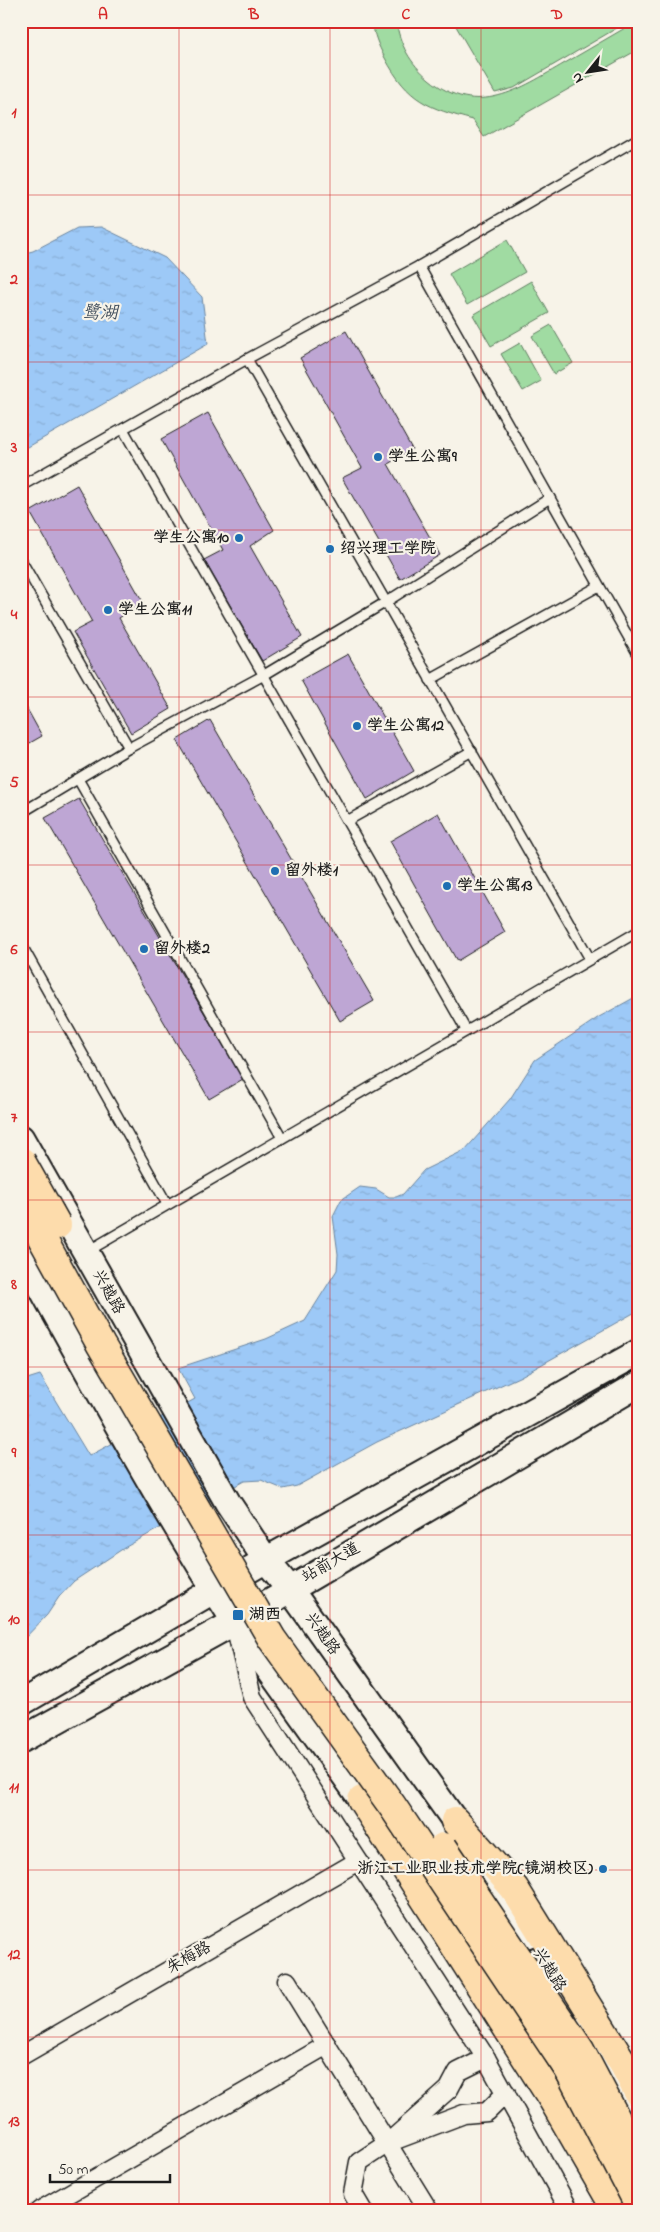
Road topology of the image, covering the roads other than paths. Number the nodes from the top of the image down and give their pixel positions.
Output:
1 (639, 138) edge
2 (419, 266) junction
3 (247, 359) junction
4 (123, 429) junction
5 (21, 486) edge
6 (550, 498) junction
7 (21, 560) edge
8 (599, 586) junction
9 (386, 602) junction
10 (636, 644) edge
11 (639, 656) edge
12 (264, 675) junction
13 (430, 680) junction
14 (130, 748) junction
15 (472, 751) junction
16 (78, 779) junction
17 (21, 813) edge
18 (348, 821) junction
19 (639, 931) edge
20 (21, 944) edge
21 (590, 959) junction
22 (466, 1030) junction
23 (21, 1138) edge
24 (282, 1138) junction
25 (21, 1161) edge
26 (21, 1200) edge
27 (167, 1204) junction
28 (21, 1251) edge
29 (85, 1252) junction
30 (639, 1352) edge
31 (639, 1384) edge
32 (266, 1560) junction
33 (289, 1588) junction
34 (215, 1590) junction
35 (235, 1622) junction
36 (21, 1702) edge
37 (21, 1740) edge
38 (362, 1800) junction
39 (455, 1821) junction
40 (358, 1861) junction
41 (287, 1981) dead end
42 (327, 2045) junction
43 (21, 2056) edge
44 (486, 2058) junction
45 (506, 2093) junction
46 (639, 2094) edge
47 (639, 2122) edge
48 (388, 2143) junction
49 (639, 2162) edge
50 (639, 2205) edge
51 (40, 2211) edge
52 (363, 2211) edge
53 (428, 2211) edge
54 (570, 2211) edge
55 (617, 2211) edge
56 (625, 2211) edge

1 - 2 lane
2 - 3 lane
2 - 6 lane
3 - 4 lane
3 - 9 lane
4 - 5 lane
4 - 12 lane
6 - 8 lane
6 - 9 lane
7 - 14 lane
8 - 10 lane
8 - 13 lane
9 - 12 lane
9 - 13 lane
10 - 11 lane
12 - 14 lane
12 - 18 lane
13 - 15 lane
14 - 16 lane
15 - 18 lane
15 - 21 lane
16 - 17 lane
16 - 24 lane
18 - 22 lane
19 - 21 lane
20 - 27 lane
21 - 22 lane
22 - 24 lane
23 - 29 main road, 兴越路
24 - 27 lane
25 - 49 highway, bridge
26 - 50 highway, bridge
27 - 29 lane
28 - 34 main road
29 - 32 main road, 兴越路
30 - 32 main road, 站前大道
31 - 33 main road, 站前大道
32 - 33 main road, 兴越路
32 - 34 main road, 站前大道
33 - 35 main road, 站前大道
33 - 39 main road, 兴越路
34 - 35 main road
34 - 36 main road, 站前大道
35 - 37 main road, 站前大道
35 - 38 main road
35 - 40 street
38 - 55 highway
38 - 56 main road
39 - 46 highway
39 - 47 main road, 兴越路
40 - 43 street, 朱梅路
40 - 44 street
41 - 42 street
42 - 48 street
42 - 51 street
44 - 45 street
44 - 48 street
45 - 48 street
45 - 54 street
48 - 52 street
48 - 53 street

